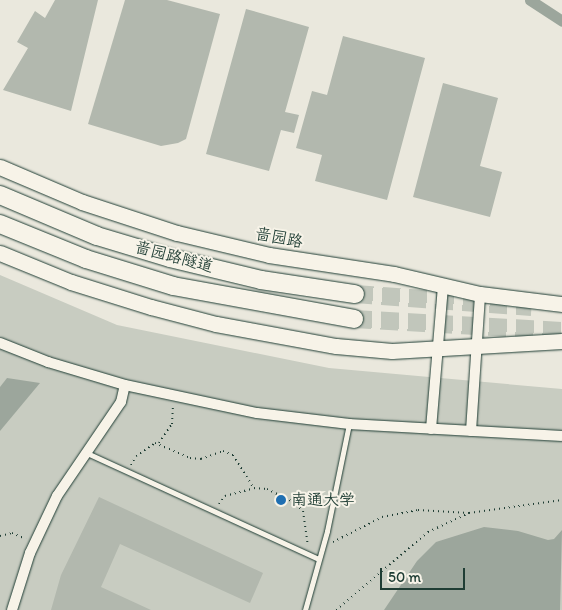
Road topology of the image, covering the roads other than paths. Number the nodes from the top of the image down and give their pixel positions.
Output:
1 (0, 167) edge
2 (0, 195) edge
3 (0, 224) edge
4 (0, 253) edge
5 (443, 285) junction
6 (355, 294) tunnel mouth
7 (480, 294) junction
8 (562, 304) edge
9 (354, 319) tunnel mouth
10 (562, 341) edge
11 (0, 343) edge
12 (476, 344) junction
13 (438, 348) junction
14 (125, 384) junction
15 (349, 424) junction
16 (432, 428) junction
17 (471, 431) junction
18 (562, 436) edge
19 (84, 452) junction
20 (318, 559) junction
21 (12, 610) edge
22 (305, 610) edge

1 - 5 main road, 啬园路
2 - 6 highway, 啬园路隧道
3 - 9 highway, 啬园路隧道
4 - 13 main road
5 - 7 main road, 啬园路
5 - 13 street
7 - 8 main road, 啬园路
7 - 12 street
10 - 12 main road
11 - 14 street
12 - 13 main road
12 - 17 street
13 - 16 street
14 - 15 street
14 - 19 street
15 - 16 street
15 - 20 lane
16 - 17 street
17 - 18 street
19 - 20 lane
19 - 21 street
20 - 22 lane

